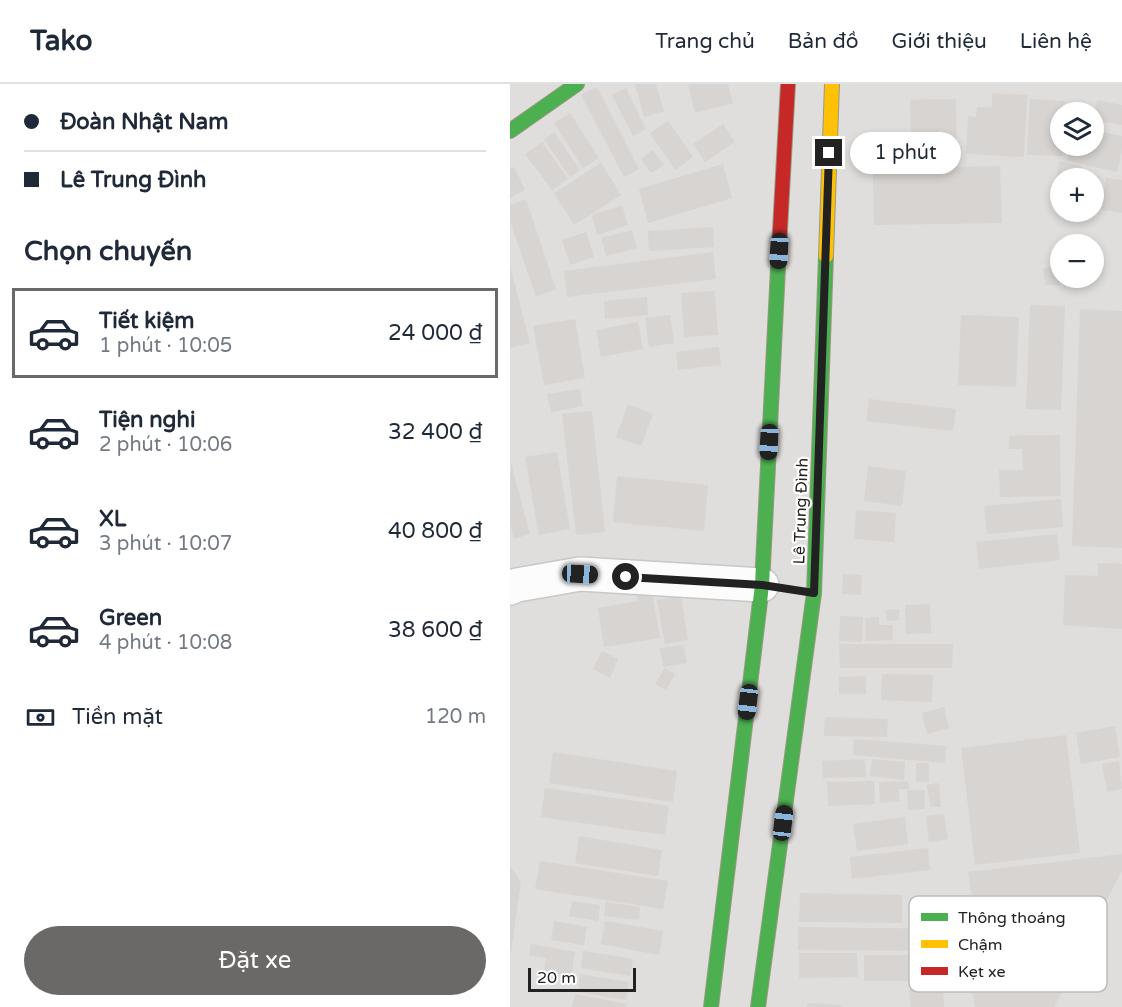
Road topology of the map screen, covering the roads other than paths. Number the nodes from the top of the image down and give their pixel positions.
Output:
1 (577, 84) edge
2 (788, 84) edge
3 (832, 84) edge
4 (510, 131) edge
5 (767, 586) junction
6 (510, 588) edge
7 (711, 1007) edge
8 (758, 1007) edge

1 - 4 main road
2 - 5 main road, Lê Trung Đình
3 - 8 main road, Lê Trung Đình
5 - 6 street
5 - 7 main road, Lê Trung Đình

